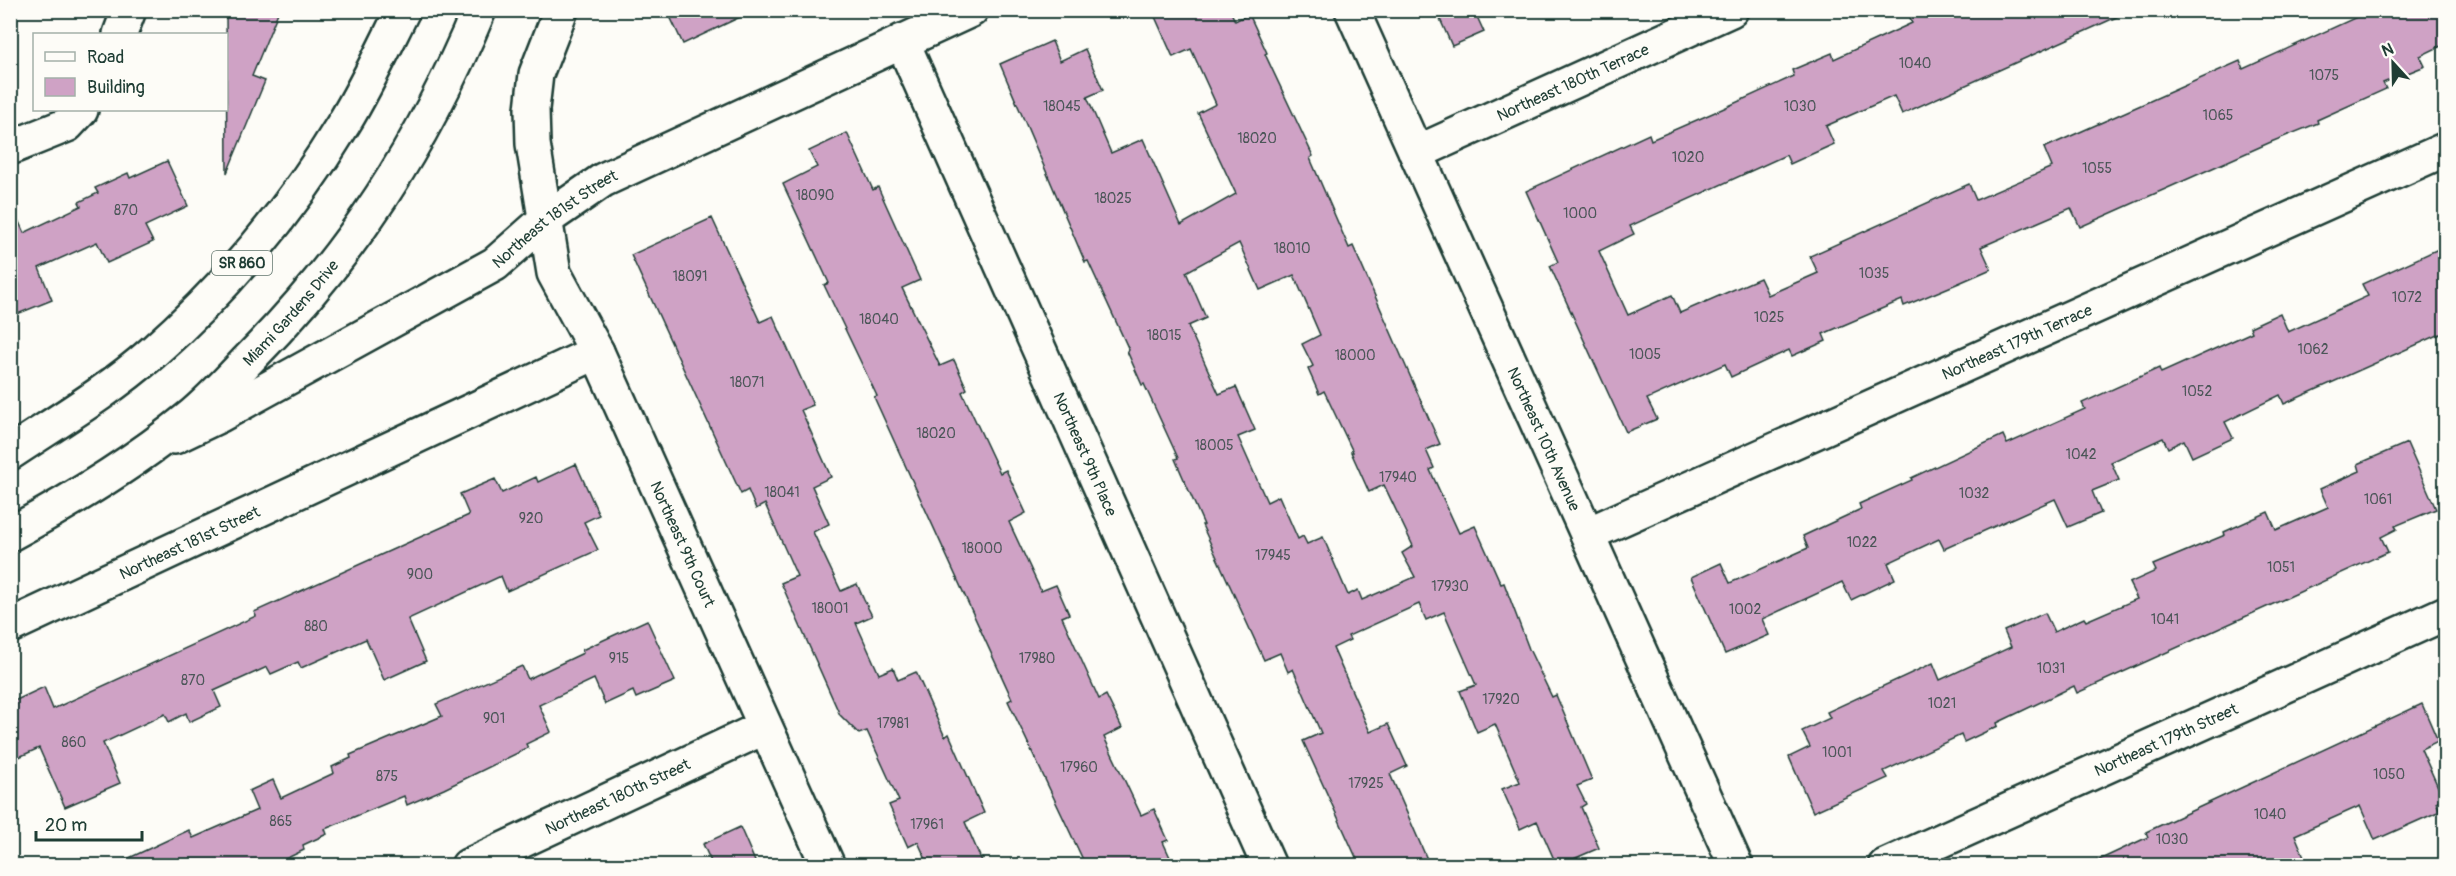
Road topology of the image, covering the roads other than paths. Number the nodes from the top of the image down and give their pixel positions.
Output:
1 (129, 10) edge
2 (403, 10) edge
3 (561, 10) edge
4 (971, 10) edge
5 (1352, 10) edge
6 (1731, 10) edge
7 (478, 12) edge
8 (120, 33) edge
9 (902, 41) junction
10 (80, 111) edge
11 (10, 148) edge
12 (2445, 149) edge
13 (1416, 153) junction
14 (545, 220) junction
15 (597, 352) junction
16 (148, 449) junction
17 (10, 453) edge
18 (10, 534) edge
19 (1588, 534) junction
20 (2445, 613) edge
21 (10, 626) edge
22 (765, 727) junction
23 (468, 866) edge
24 (828, 866) edge
25 (1269, 866) edge
26 (1736, 866) edge
27 (1885, 866) edge

1 - 8 street
2 - 17 street, SR 860
3 - 14 street, Northeast 9th Court
4 - 9 street, Northeast 181st Street
5 - 13 street, Northeast 10th Avenue
6 - 13 street, Northeast 180th Terrace
7 - 16 street, Miami Gardens Drive
9 - 14 street, Northeast 181st Street
9 - 25 street, Northeast 9th Place
10 - 11 street
12 - 19 street, Northeast 179th Terrace
13 - 19 street, Northeast 10th Avenue
14 - 15 street, Northeast 9th Court
14 - 16 street, Northeast 181st Street
15 - 21 street, Northeast 181st Street
15 - 22 street, Northeast 9th Court
16 - 18 street, Miami Gardens Drive
19 - 26 street, Northeast 10th Avenue
20 - 27 street, Northeast 179th Street
22 - 23 street, Northeast 180th Street
22 - 24 street, Northeast 9th Court

